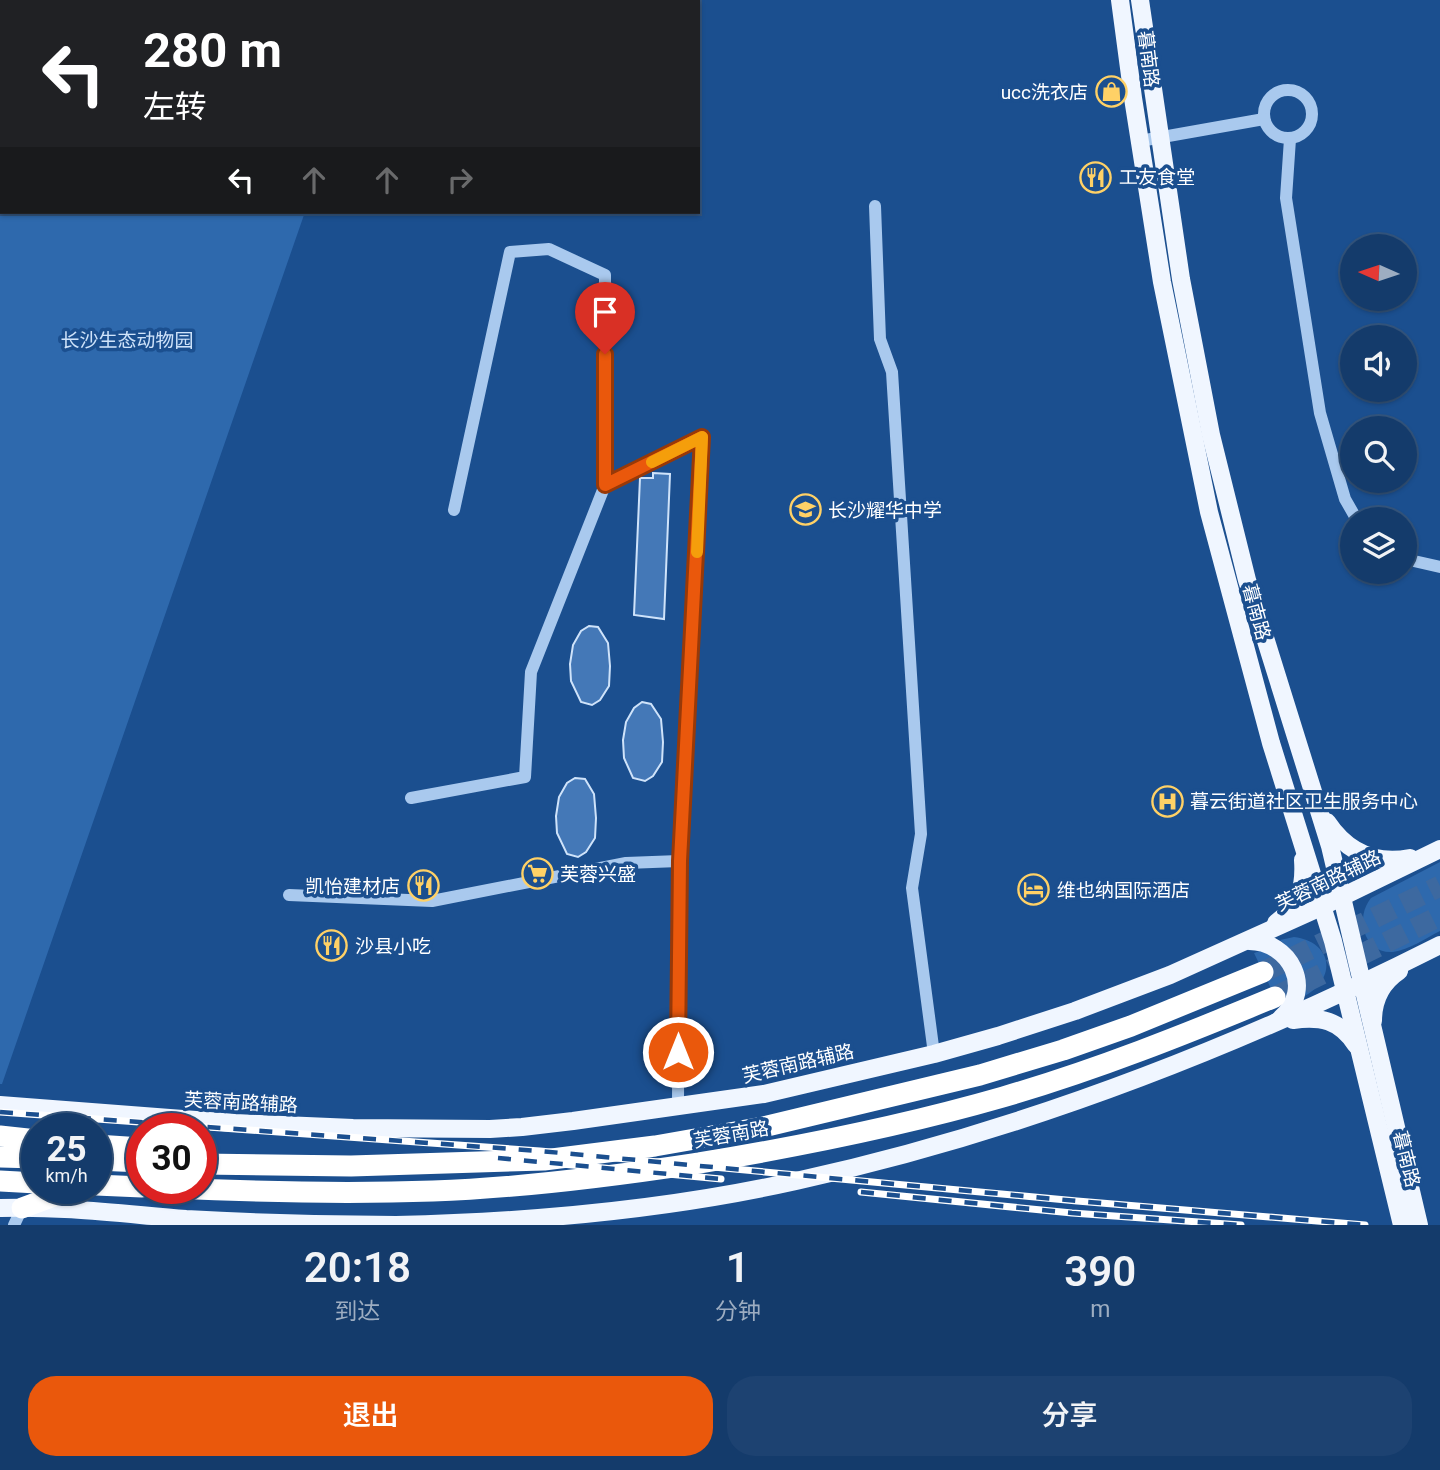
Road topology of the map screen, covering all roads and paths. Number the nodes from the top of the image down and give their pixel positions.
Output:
1 (1120, 0) edge
2 (1140, 0) edge
3 (1264, 119) junction
4 (1159, 138) junction
5 (1290, 139) junction
6 (1140, 141) junction
7 (875, 206) dead end
8 (605, 485) junction
9 (1350, 507) edge
10 (454, 510) dead end
11 (1417, 562) edge
12 (1440, 568) edge
13 (411, 798) dead end
14 (1314, 799) junction
15 (1297, 822) junction
16 (1440, 849) edge
17 (680, 861) junction
18 (289, 895) dead end
19 (1341, 897) junction
20 (1323, 906) junction
21 (1251, 939) junction
22 (1434, 947) edge
23 (1264, 972) tunnel mouth
24 (1353, 987) junction
25 (1275, 997) tunnel mouth
26 (1272, 1024) junction
27 (1373, 1035) junction
28 (1360, 1050) junction
29 (934, 1054) junction
30 (0, 1105) edge
31 (678, 1107) junction
32 (0, 1136) edge
33 (21, 1138) edge
34 (217, 1154) edge
35 (0, 1157) edge
36 (21, 1158) edge
37 (217, 1164) edge
38 (390, 1165) junction
39 (0, 1181) edge
40 (21, 1182) edge
41 (217, 1189) edge
42 (43, 1204) edge
43 (0, 1208) edge
44 (581, 1213) junction
45 (18, 1216) edge
46 (561, 1225) edge
47 (1402, 1225) edge
48 (1419, 1225) edge

1 - 6 main road, 暮南路
2 - 4 main road, 暮南路
3 - 4 street
3 - 5 street
3 - 5 street
4 - 6 street
4 - 14 main road, 暮南路
5 - 9 street
6 - 15 main road, 暮南路
7 - 29 street
8 - 10 street
8 - 13 street
8 - 17 street
11 - 12 street
14 - 16 main road
14 - 19 main road, 暮南路
15 - 20 main road, 暮南路
15 - 21 main road
16 - 19 main road, 芙蓉南路辅路
17 - 18 street
17 - 31 street
19 - 20 main road, 芙蓉南路辅路
19 - 24 main road, 暮南路
20 - 21 main road, 芙蓉南路辅路
20 - 24 main road, 暮南路
21 - 26 main road
21 - 29 main road, 芙蓉南路辅路
22 - 24 main road
22 - 27 main road
23 - 38 highway, 芙蓉南路
24 - 26 main road
24 - 27 main road, 暮南路
24 - 28 main road, 暮南路
25 - 41 highway, 芙蓉南路
26 - 28 main road
26 - 44 main road
27 - 48 main road, 暮南路
28 - 47 main road, 暮南路
29 - 31 main road, 芙蓉南路辅路
30 - 31 main road, 芙蓉南路辅路
32 - 33 highway
34 - 38 highway
35 - 36 highway
37 - 38 highway, 芙蓉南路
39 - 40 highway
42 - 45 highway
43 - 45 main road
44 - 45 main road
44 - 46 street

